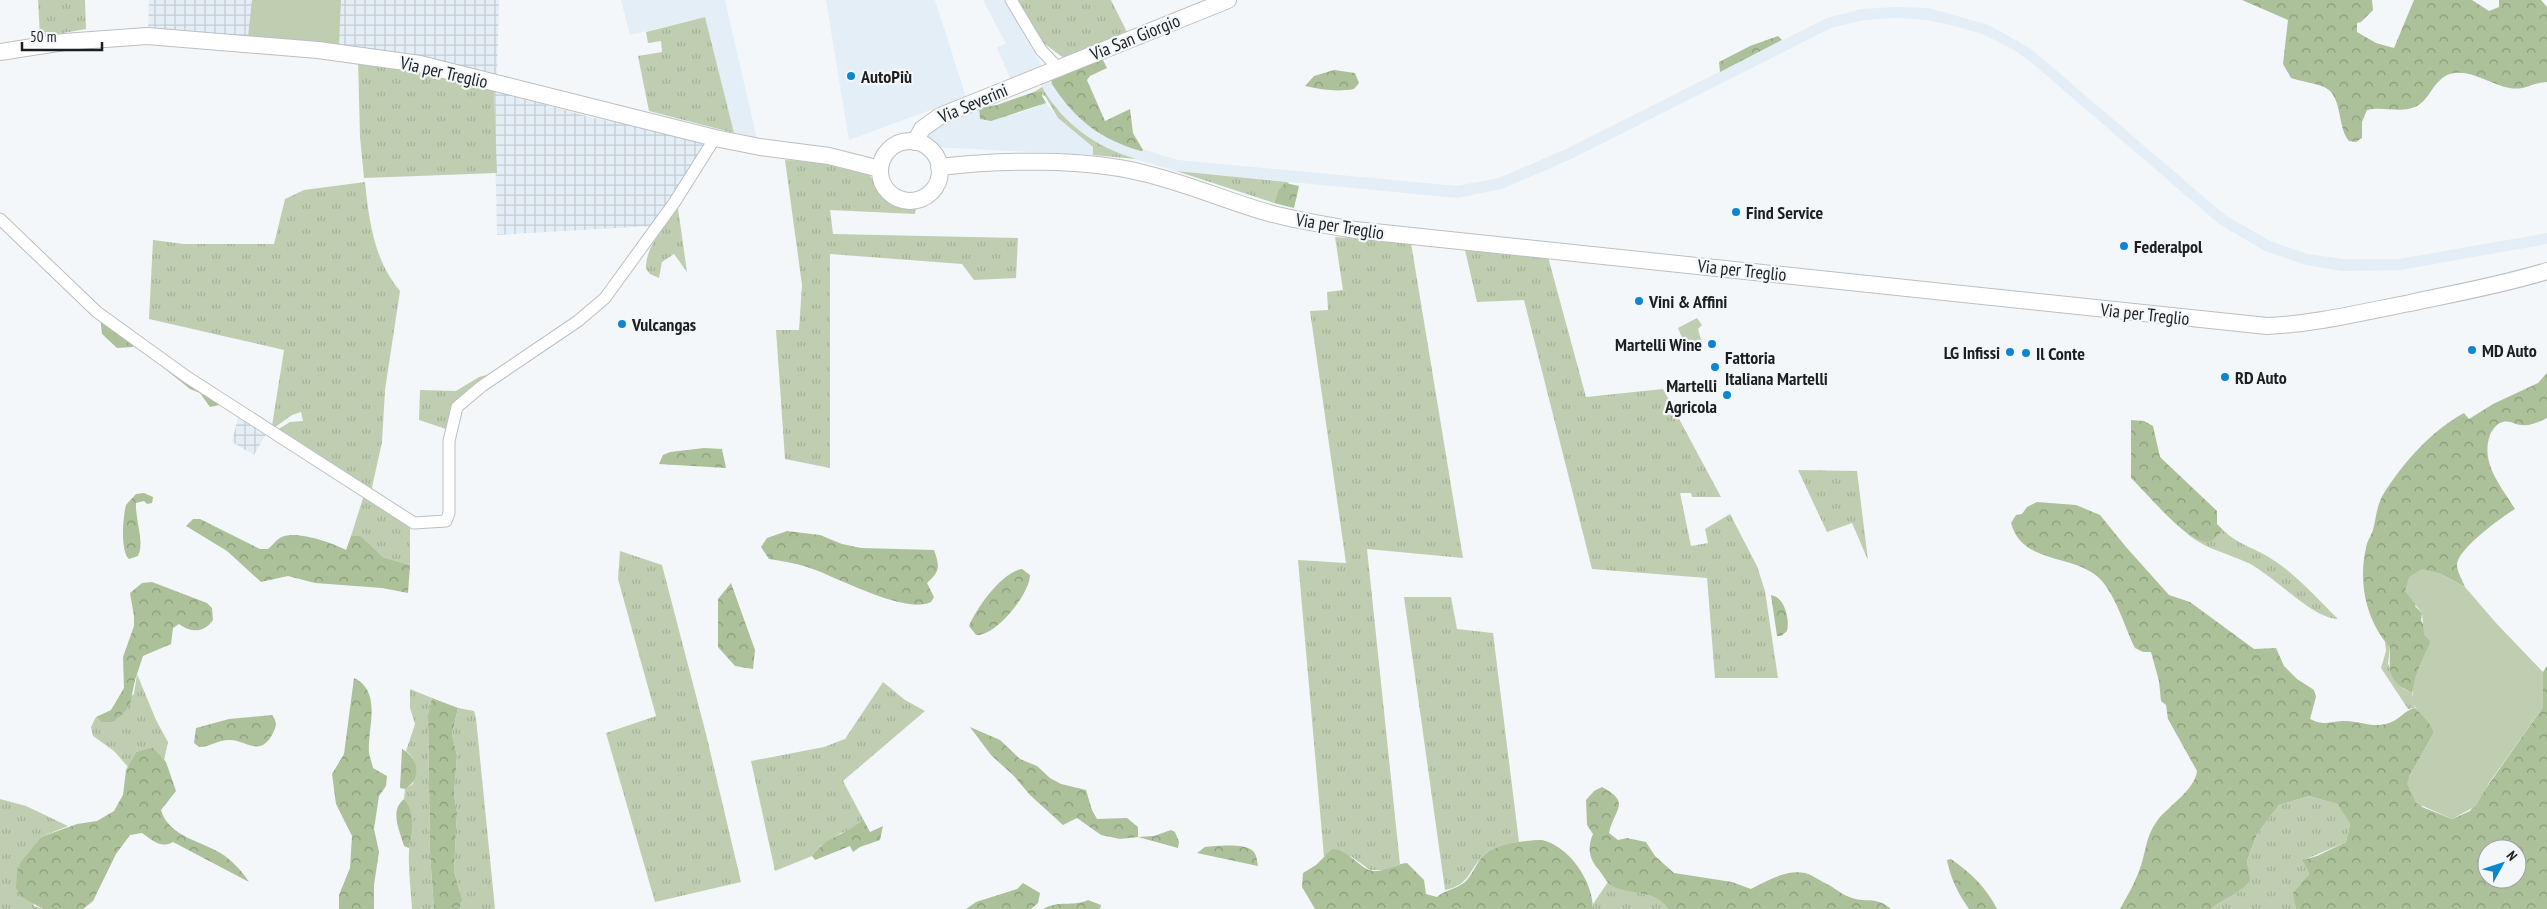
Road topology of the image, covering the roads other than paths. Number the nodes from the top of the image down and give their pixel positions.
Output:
1 (1011, 0) edge
2 (1228, 0) edge
3 (1210, 3) edge
4 (0, 52) edge
5 (1058, 68) junction
6 (1041, 74) joint
7 (715, 138) junction
8 (915, 142) junction
9 (939, 167) junction
10 (880, 169) junction
11 (0, 219) edge
12 (2547, 271) edge

1 - 5 street
2 - 3 main road, Via San Giorgio
3 - 5 main road, Via San Giorgio
4 - 7 main road, Via per Treglio
5 - 6 main road, Via San Giorgio
6 - 8 main road, Via Severini
7 - 10 main road, Via per Treglio
7 - 11 street
8 - 9 main road
8 - 10 main road
9 - 10 main road
9 - 12 main road, Via per Treglio

